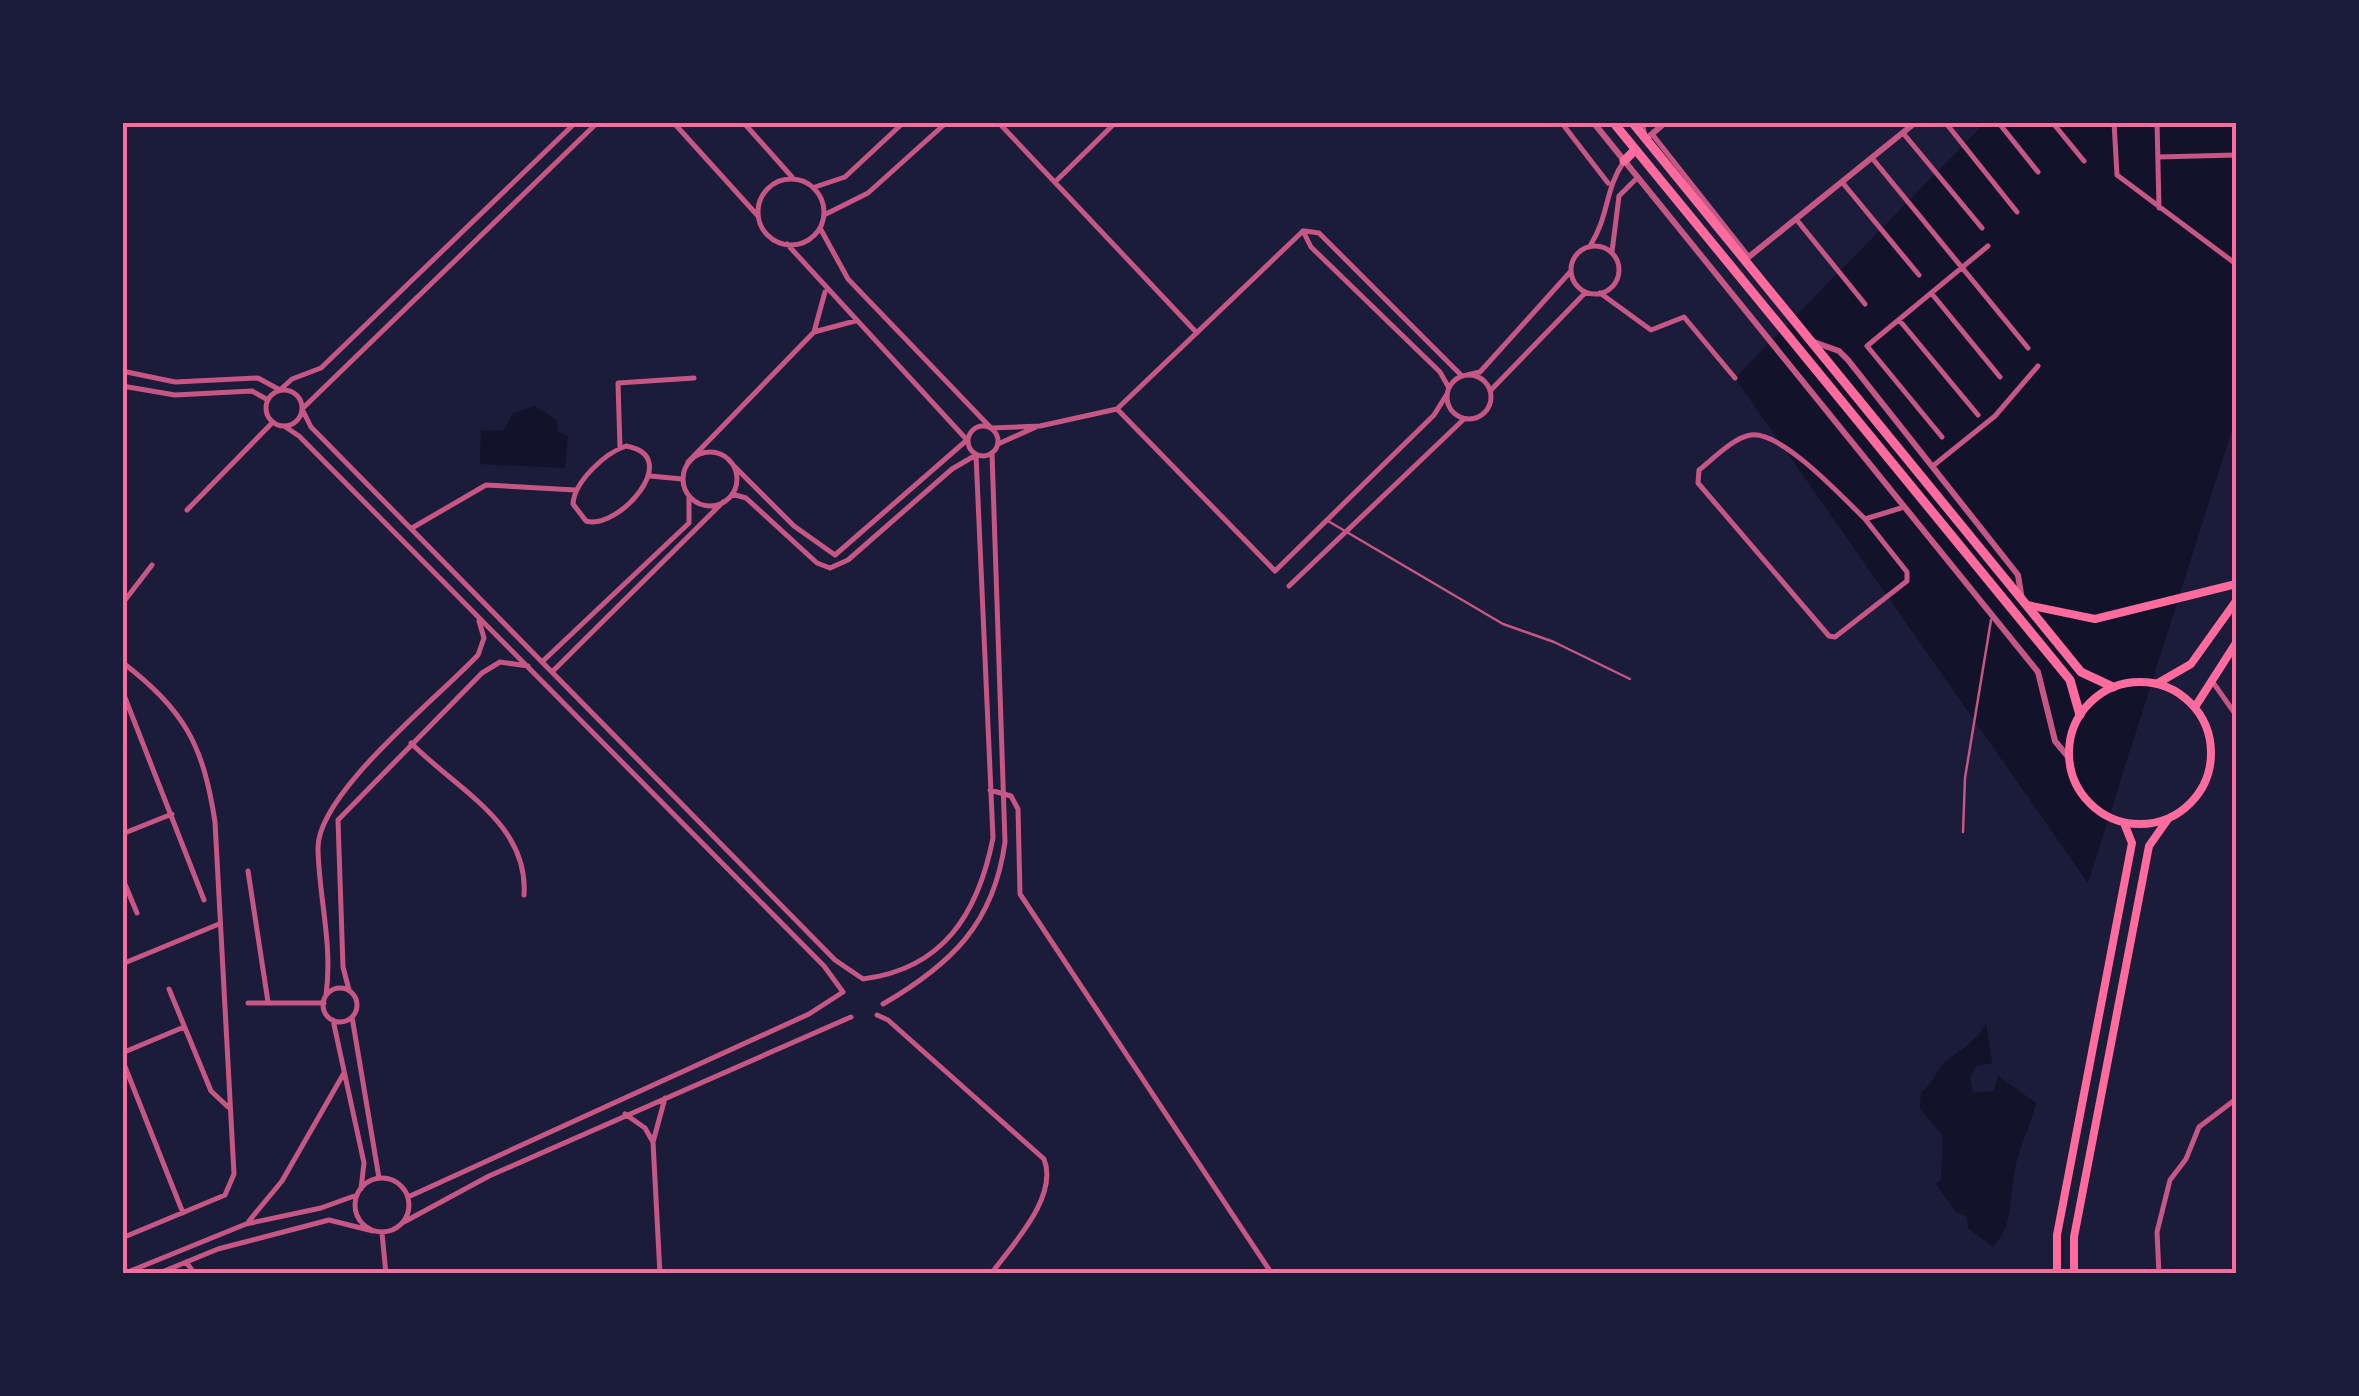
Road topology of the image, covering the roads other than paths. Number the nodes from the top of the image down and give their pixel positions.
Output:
1 (576, 122) edge
2 (598, 122) edge
3 (673, 122) edge
4 (743, 122) edge
5 (904, 122) edge
6 (948, 122) edge
7 (998, 122) edge
8 (1116, 122) edge
9 (1560, 122) edge
10 (1593, 122) edge
11 (1613, 122) edge
12 (1632, 122) edge
13 (1642, 122) edge
14 (1666, 122) edge
15 (1916, 122) edge
16 (1945, 122) edge
17 (1998, 122) edge
18 (2052, 122) edge
19 (2114, 122) edge
20 (2157, 122) edge
21 (1903, 133) junction
22 (1649, 137) junction
23 (1635, 150) junction
24 (2236, 155) edge
25 (2158, 157) junction
26 (1872, 158) junction
27 (1624, 161) junction
28 (2084, 161) dead end
29 (2038, 172) dead end
30 (1638, 178) junction
31 (794, 179) junction
32 (1055, 182) junction
33 (1842, 182) junction
34 (1608, 184) junction
35 (814, 187) junction
36 (2159, 208) junction
37 (2018, 212) dead end
38 (824, 215) junction
39 (758, 216) junction
40 (1796, 219) junction
41 (820, 228) junction
42 (1982, 228) dead end
43 (1304, 231) junction
44 (787, 244) junction
45 (1590, 246) junction
46 (1988, 246) dead end
47 (1612, 252) junction
48 (1747, 259) junction
49 (2236, 264) edge
50 (1962, 268) junction
51 (1571, 271) junction
52 (1919, 275) dead end
53 (1370, 285) junction
54 (826, 291) junction
55 (1587, 292) junction
56 (1600, 293) junction
57 (1360, 294) junction
58 (1931, 294) junction
59 (1865, 304) dead end
60 (1899, 320) junction
61 (856, 321) junction
62 (814, 332) junction
63 (1197, 333) junction
64 (1811, 341) junction
65 (2028, 348) dead end
66 (2038, 366) dead end
67 (122, 371) edge
68 (1464, 376) junction
69 (2000, 377) dead end
70 (694, 378) dead end
71 (1735, 378) dead end
72 (122, 386) edge
73 (280, 390) junction
74 (1448, 391) junction
75 (1490, 392) junction
76 (268, 400) junction
77 (302, 409) junction
78 (1117, 409) junction
79 (1978, 415) dead end
80 (1464, 418) junction
81 (273, 422) junction
82 (284, 426) junction
83 (1040, 426) junction
84 (992, 428) junction
85 (1942, 437) dead end
86 (967, 440) junction
87 (998, 444) junction
88 (620, 448) junction
89 (992, 453) junction
90 (976, 455) junction
91 (688, 462) junction
92 (1934, 465) junction
93 (734, 466) junction
94 (650, 476) junction
95 (682, 479) junction
96 (575, 490) junction
97 (732, 494) junction
98 (689, 496) junction
99 (724, 502) junction
100 (1901, 508) junction
101 (188, 510) dead end
102 (1865, 519) junction
103 (1327, 520) junction
104 (412, 528) junction
105 (1344, 531) junction
106 (152, 565) dead end
107 (2236, 584) edge
108 (1289, 586) dead end
109 (2236, 602) edge
110 (2024, 603) junction
111 (122, 604) edge
112 (1992, 616) junction
113 (478, 618) junction
114 (2236, 643) edge
115 (544, 661) junction
116 (122, 662) edge
117 (2191, 664) junction
118 (529, 666) junction
119 (553, 671) junction
120 (2211, 679) junction
121 (1630, 680) dead end
122 (2157, 683) junction
123 (2113, 687) junction
124 (122, 690) edge
125 (2195, 706) junction
126 (2080, 715) junction
127 (2236, 715) edge
128 (411, 743) junction
129 (2069, 758) junction
130 (990, 790) junction
131 (1000, 790) junction
132 (172, 814) junction
133 (2168, 819) junction
134 (2124, 822) junction
135 (1963, 832) dead end
136 (122, 834) edge
137 (248, 871) dead end
138 (122, 877) edge
139 (524, 895) dead end
140 (204, 900) dead end
141 (137, 913) dead end
142 (219, 924) junction
143 (122, 964) edge
144 (169, 989) dead end
145 (350, 990) junction
146 (325, 999) junction
147 (268, 1002) junction
148 (248, 1003) dead end
149 (883, 1004) dead end
150 (878, 1015) dead end
151 (352, 1016) junction
152 (850, 1018) dead end
153 (333, 1020) junction
154 (184, 1027) junction
155 (122, 1056) edge
156 (344, 1073) junction
157 (665, 1096) junction
158 (2236, 1099) edge
159 (230, 1109) junction
160 (625, 1114) junction
161 (653, 1142) junction
162 (379, 1178) junction
163 (359, 1192) junction
164 (408, 1196) junction
165 (183, 1214) junction
166 (404, 1222) junction
167 (246, 1224) junction
168 (374, 1231) junction
169 (382, 1233) junction
170 (122, 1238) edge
171 (186, 1262) junction
172 (123, 1274) edge
173 (156, 1274) edge
174 (195, 1274) edge
175 (386, 1274) edge
176 (660, 1274) edge
177 (991, 1274) edge
178 (1272, 1274) edge
179 (2057, 1274) edge
180 (2074, 1274) edge
181 (2159, 1274) edge

1 - 73 street
2 - 77 street
3 - 39 street
4 - 31 street
5 - 35 street
6 - 38 street
7 - 32 street
8 - 32 street
9 - 34 street
10 - 27 street
11 - 23 main road
12 - 22 main road
13 - 22 street
14 - 22 street
15 - 21 street
16 - 37 street
17 - 29 street
18 - 28 street
19 - 36 street
20 - 25 street
21 - 26 street
21 - 42 street
22 - 48 main road
23 - 27 main road
23 - 126 main road
24 - 25 street
25 - 36 street
26 - 33 street
26 - 50 street
27 - 30 street
27 - 34 street
30 - 47 street
30 - 100 street
31 - 35 street
31 - 39 street
32 - 63 street
33 - 40 street
33 - 52 street
34 - 45 street
35 - 38 street
36 - 49 street
38 - 41 street
39 - 44 street
40 - 48 street
40 - 59 street
41 - 44 street
41 - 84 street
43 - 53 street
43 - 57 street
43 - 63 street
44 - 54 street
45 - 47 street
45 - 51 street
46 - 50 street
47 - 56 street
48 - 64 main road
50 - 58 street
50 - 65 street
51 - 55 street
51 - 68 street
53 - 57 street
53 - 68 street
54 - 61 street
54 - 62 street
55 - 56 street
55 - 75 street
56 - 71 street
57 - 74 street
58 - 60 street
58 - 69 street
60 - 79 street
60 - 85 street
61 - 62 street
61 - 86 street
62 - 91 street
63 - 78 street
64 - 92 street
64 - 110 main road
66 - 92 street
67 - 73 street
68 - 74 street
68 - 75 street
70 - 88 street
72 - 76 street
73 - 76 street
73 - 77 street
74 - 80 street
74 - 103 street
75 - 80 street
76 - 81 street
77 - 82 street
77 - 104 street
78 - 83 street
78 - 103 street
80 - 105 street
81 - 82 street
81 - 101 street
82 - 113 street
83 - 84 street
83 - 87 street
84 - 86 street
84 - 87 street
86 - 90 street
86 - 93 street
87 - 89 street
88 - 94 street
88 - 96 street
89 - 90 street
89 - 131 street
90 - 97 street
90 - 130 street
91 - 93 street
91 - 95 street
92 - 110 street
93 - 97 street
94 - 95 street
94 - 96 street
95 - 98 street
96 - 104 street
97 - 99 street
98 - 99 street
98 - 115 street
99 - 119 street
100 - 102 street
100 - 112 street
102 - 102 street
103 - 105 lane
104 - 115 street
105 - 108 street
105 - 121 lane
106 - 111 street
107 - 110 main road
109 - 117 main road
110 - 123 main road
112 - 129 street
112 - 135 lane
113 - 118 street
113 - 146 street
114 - 120 main road
115 - 119 street
116 - 142 street
117 - 120 main road
117 - 122 main road
118 - 128 street
118 - 164 street
119 - 130 street
120 - 125 main road
120 - 127 street
122 - 123 main road
122 - 125 main road
123 - 126 main road
124 - 132 street
125 - 133 main road
126 - 129 main road
128 - 139 street
128 - 145 street
129 - 134 main road
130 - 131 street
131 - 149 street
131 - 178 street
132 - 136 street
132 - 140 street
133 - 134 main road
133 - 180 main road
134 - 179 main road
137 - 147 street
138 - 141 street
142 - 143 street
142 - 159 street
144 - 154 street
145 - 146 street
145 - 151 street
146 - 147 street
146 - 153 street
147 - 148 street
150 - 177 street
151 - 153 street
151 - 162 street
152 - 157 street
153 - 156 street
154 - 155 street
154 - 159 street
155 - 165 street
156 - 163 street
156 - 167 street
157 - 160 street
157 - 161 street
158 - 181 street
159 - 165 street
160 - 161 street
160 - 166 street
161 - 176 street
162 - 163 street
162 - 164 street
163 - 167 street
163 - 168 street
164 - 166 street
165 - 170 street
166 - 169 street
167 - 172 street
168 - 169 street
168 - 171 street
169 - 175 street
171 - 173 street
171 - 174 street

